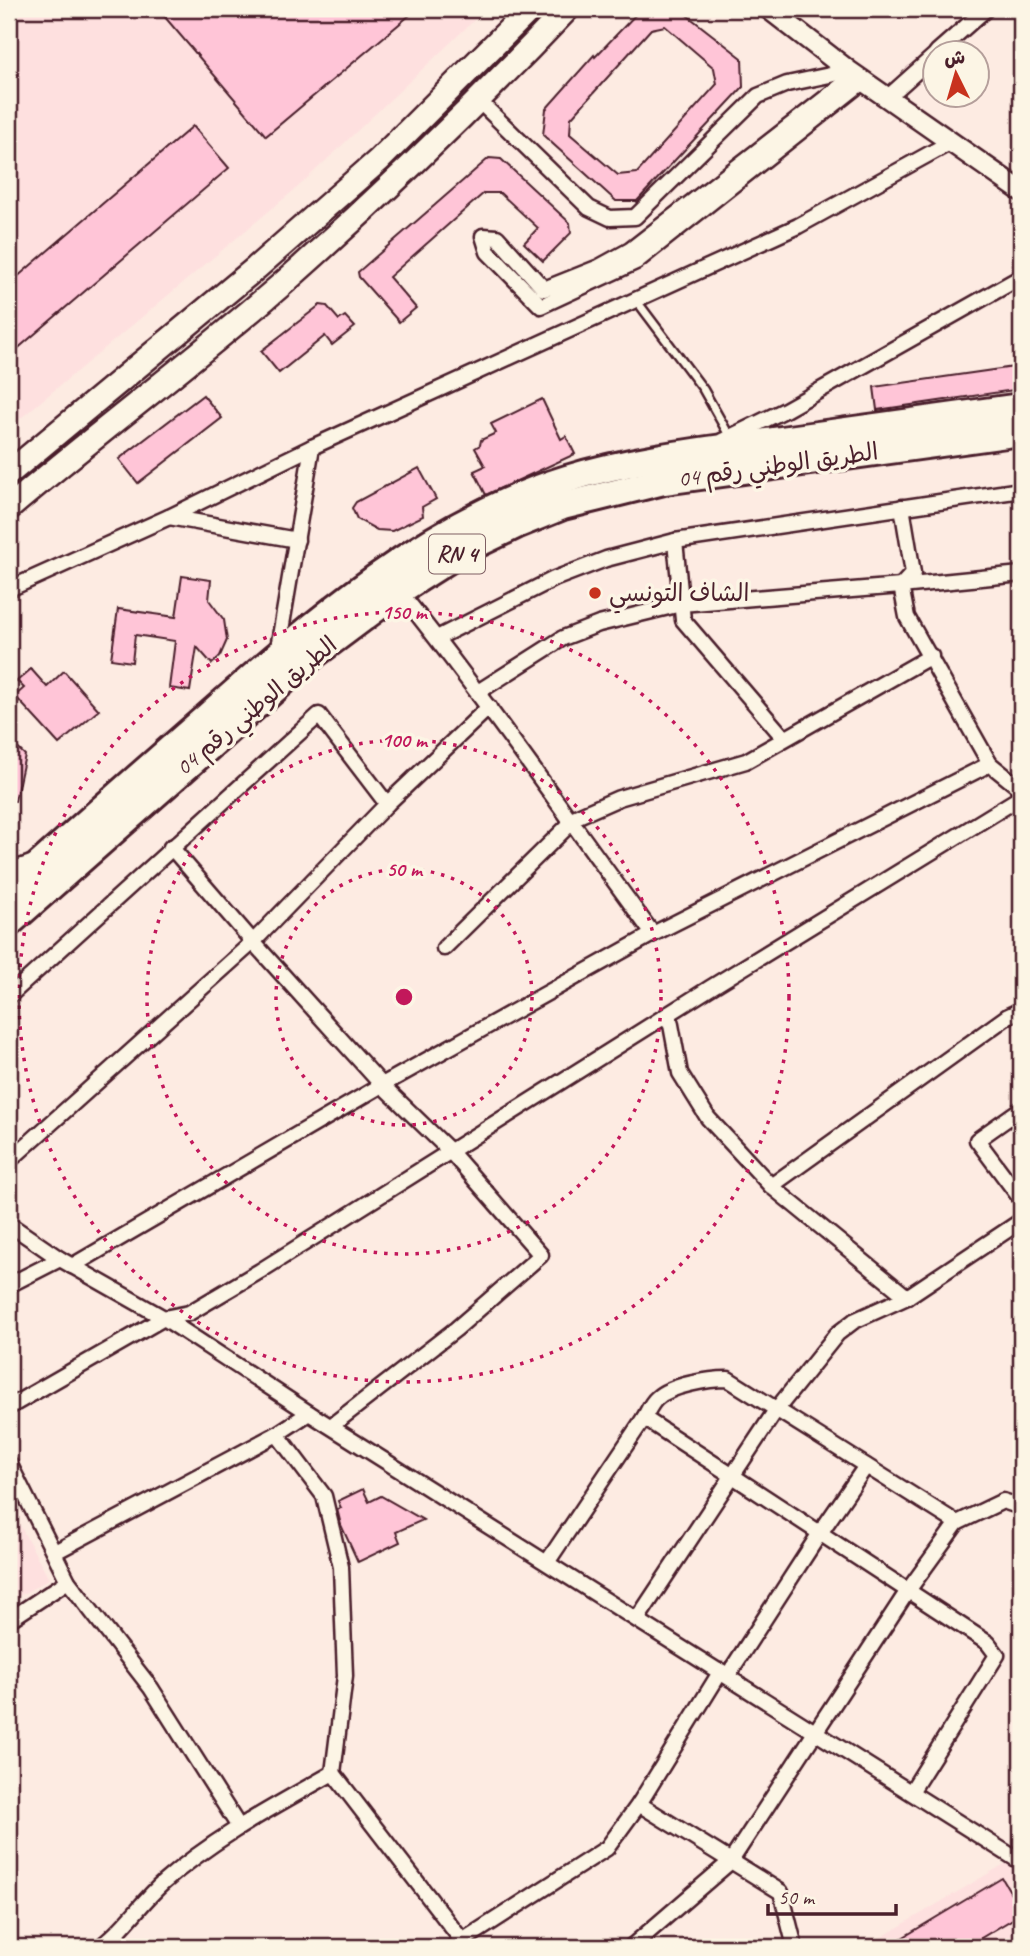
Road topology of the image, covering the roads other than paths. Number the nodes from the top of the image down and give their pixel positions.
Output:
1 (530, 9) edge
2 (567, 9) edge
3 (769, 9) edge
4 (986, 9) edge
5 (953, 38) edge
6 (922, 66) edge
7 (856, 76) junction
8 (887, 97) junction
9 (479, 101) junction
10 (951, 142) junction
11 (1021, 191) edge
12 (1021, 276) edge
13 (636, 300) junction
14 (1021, 407) edge
15 (1021, 432) edge
16 (730, 437) junction
17 (312, 447) junction
18 (701, 451) junction
19 (9, 473) edge
20 (1021, 490) edge
21 (902, 507) junction
22 (9, 508) edge
23 (169, 517) junction
24 (297, 540) junction
25 (675, 541) junction
26 (1021, 574) edge
27 (901, 586) junction
28 (9, 589) edge
29 (399, 591) junction
30 (681, 604) junction
31 (437, 638) junction
32 (277, 656) junction
33 (931, 656) junction
34 (478, 692) junction
35 (489, 707) junction
36 (784, 738) junction
37 (990, 764) junction
38 (1021, 789) edge
39 (1021, 797) edge
40 (387, 804) junction
41 (570, 822) junction
42 (170, 847) junction
43 (53, 852) junction
44 (9, 867) edge
45 (9, 891) edge
46 (9, 923) edge
47 (653, 933) junction
48 (253, 942) junction
49 (444, 948) dead end
50 (9, 996) edge
51 (1021, 1010) edge
52 (668, 1014) junction
53 (382, 1085) junction
54 (1021, 1109) edge
55 (450, 1151) junction
56 (9, 1161) edge
57 (771, 1186) junction
58 (1021, 1199) edge
59 (1021, 1221) edge
60 (9, 1224) edge
61 (66, 1262) junction
62 (9, 1285) edge
63 (907, 1297) junction
64 (164, 1318) junction
65 (9, 1407) edge
66 (776, 1410) junction
67 (309, 1413) junction
68 (644, 1418) junction
69 (331, 1426) junction
70 (277, 1434) junction
71 (9, 1463) edge
72 (866, 1466) junction
73 (732, 1475) junction
74 (1021, 1507) edge
75 (957, 1523) junction
76 (820, 1533) junction
77 (55, 1552) junction
78 (548, 1561) junction
79 (68, 1581) junction
80 (907, 1592) junction
81 (638, 1618) junction
82 (9, 1619) edge
83 (724, 1673) junction
84 (816, 1730) junction
85 (333, 1773) junction
86 (911, 1792) junction
87 (639, 1804) junction
88 (239, 1827) junction
89 (731, 1861) junction
90 (1021, 1862) edge
91 (461, 1945) edge
92 (100, 1947) edge
93 (631, 1947) edge
94 (795, 1947) edge

1 - 19 main road
2 - 9 main road
3 - 7 street
4 - 5 street
6 - 8 street
7 - 7 street
7 - 8 street
7 - 9 street
8 - 10 street
9 - 22 main road
10 - 11 street
10 - 13 street
12 - 16 street
13 - 16 lane
13 - 17 street
14 - 18 highway, الطريق الوطني رقم 04 / RN 4
15 - 29 highway, الطريق الوطني رقم 04 / RN 4
16 - 18 street
17 - 23 street
17 - 24 street
18 - 32 highway, الطريق الوطني رقم 04 / RN 4
20 - 21 street
21 - 25 street
21 - 27 street
23 - 24 street
23 - 28 street
24 - 32 street
25 - 30 street
25 - 31 street
26 - 27 street
27 - 30 street
27 - 33 street
29 - 31 street
29 - 46 highway, الطريق الوطني رقم 04 / RN 4
30 - 34 street
30 - 36 street
31 - 34 street
32 - 43 highway, الطريق الوطني رقم 04 / RN 4
33 - 36 street
33 - 37 street
34 - 35 street
35 - 40 street
35 - 41 street
36 - 41 street
37 - 38 street
37 - 47 street
39 - 52 street
40 - 42 street
40 - 48 street
41 - 47 street
41 - 49 street
42 - 48 street
42 - 50 street
43 - 44 lane
43 - 45 highway, الطريق الوطني رقم 04 / RN 4
47 - 53 street
48 - 53 street
48 - 56 street
51 - 57 street
52 - 55 street
52 - 57 street
53 - 55 street
53 - 61 street
54 - 58 street
55 - 64 street
55 - 69 street
57 - 63 street
59 - 63 street
60 - 61 street
61 - 62 street
61 - 64 street
63 - 66 street
64 - 65 street
64 - 67 street
66 - 68 street
66 - 72 street
66 - 73 street
67 - 69 street
67 - 70 street
68 - 73 street
68 - 78 street
69 - 78 street
70 - 77 street
70 - 85 street
71 - 77 street
72 - 75 street
72 - 76 street
73 - 76 street
73 - 81 street
74 - 75 street
75 - 80 street
76 - 80 street
76 - 83 street
77 - 79 street
78 - 81 street
79 - 82 street
79 - 88 street
80 - 84 street
80 - 86 street
81 - 83 street
83 - 84 street
83 - 87 street
84 - 86 street
84 - 89 street
85 - 88 street
85 - 91 street
86 - 90 street
87 - 89 street
87 - 91 street
88 - 92 street
89 - 93 street
89 - 94 street

